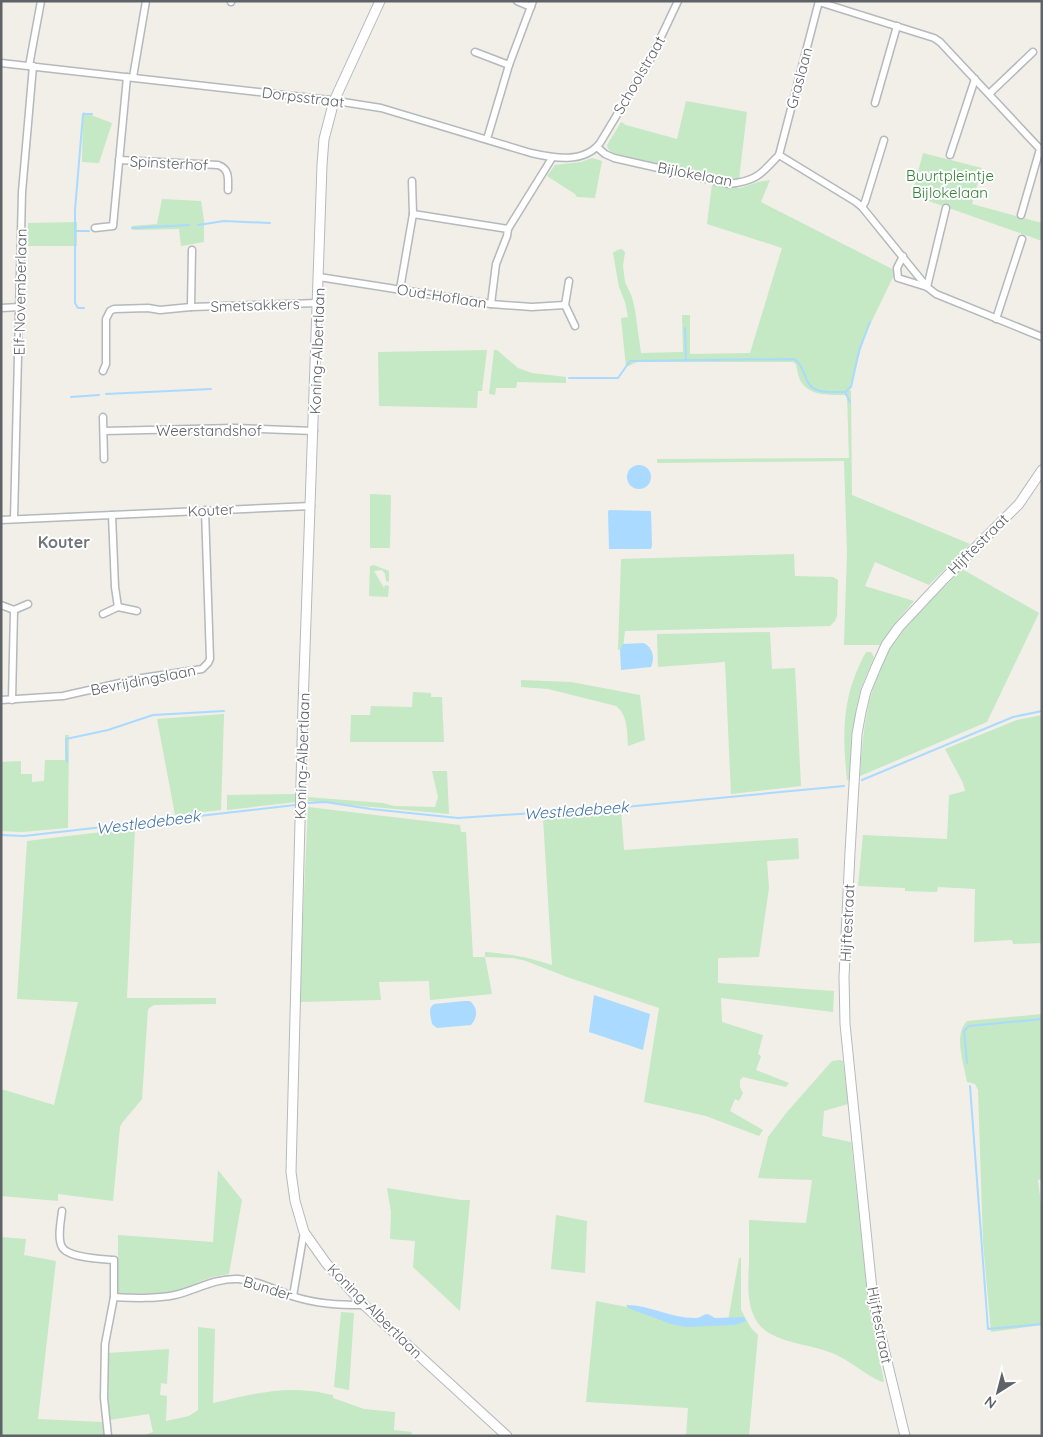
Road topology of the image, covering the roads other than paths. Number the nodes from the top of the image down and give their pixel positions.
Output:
1 (41, 1) edge
2 (146, 1) edge
3 (380, 1) edge
4 (517, 1) edge
5 (678, 1) edge
6 (819, 2) edge
7 (532, 4) edge
8 (897, 26) junction
9 (475, 52) dead end
10 (1033, 52) dead end
11 (1, 62) edge
12 (509, 65) junction
13 (31, 66) junction
14 (130, 77) junction
15 (975, 79) junction
16 (989, 94) junction
17 (334, 101) junction
18 (875, 103) dead end
19 (487, 139) junction
20 (884, 140) dead end
21 (597, 147) junction
22 (1041, 149) edge
23 (779, 155) junction
24 (950, 155) dead end
25 (552, 158) junction
26 (119, 160) junction
27 (412, 181) dead end
28 (228, 190) dead end
29 (862, 207) junction
30 (946, 208) dead end
31 (413, 214) junction
32 (1022, 215) dead end
33 (95, 228) dead end
34 (508, 229) junction
35 (1022, 239) dead end
36 (192, 250) dead end
37 (903, 256) junction
38 (319, 277) junction
39 (569, 281) dead end
40 (927, 288) junction
41 (400, 289) junction
42 (318, 303) junction
43 (491, 304) junction
44 (565, 305) junction
45 (20, 307) junction
46 (191, 307) junction
47 (1, 308) edge
48 (996, 319) junction
49 (575, 326) dead end
50 (1042, 338) edge
51 (103, 371) dead end
52 (103, 417) dead end
53 (104, 431) junction
54 (314, 431) junction
55 (104, 459) dead end
56 (1042, 470) edge
57 (311, 506) junction
58 (205, 510) junction
59 (112, 515) junction
60 (14, 519) junction
61 (1, 520) edge
62 (28, 604) dead end
63 (1, 605) edge
64 (118, 607) junction
65 (14, 610) junction
66 (137, 611) dead end
67 (103, 614) dead end
68 (1, 700) edge
69 (12, 700) junction
70 (62, 1211) dead end
71 (304, 1232) junction
72 (293, 1296) junction
73 (114, 1297) junction
74 (364, 1305) junction
75 (108, 1436) edge
76 (507, 1436) edge
77 (905, 1436) edge

1 - 13 street, Elf-Novemberlaan
2 - 14 street, Spinsterhof
3 - 17 street, Koning-Albertlaan
4 - 7 street
5 - 21 street, Schoolstraat
6 - 8 street
6 - 23 street, Graslaan
7 - 12 street
8 - 15 street
8 - 18 street
9 - 12 street
10 - 16 street
11 - 13 street, Dorpsstraat
12 - 19 street
13 - 14 street, Dorpsstraat
13 - 45 street, Elf-Novemberlaan
14 - 17 street, Dorpsstraat
14 - 26 street, Spinsterhof
15 - 16 street
15 - 24 street
16 - 22 street
17 - 19 street, Dorpsstraat
17 - 38 street, Koning-Albertlaan
19 - 25 street, Dorpsstraat
20 - 29 street
21 - 23 street, Bijlokelaan
21 - 25 street, Dorpsstraat
22 - 32 street
23 - 29 street
25 - 34 street
26 - 28 street, Spinsterhof
26 - 33 street, Spinsterhof
27 - 31 street
29 - 37 street
30 - 40 street
31 - 34 street
31 - 41 street
34 - 43 street
35 - 48 street
36 - 46 street, Smetsakkers
37 - 40 street
37 - 40 street
38 - 41 street, Oud-Hoflaan
38 - 42 street, Koning-Albertlaan
39 - 44 street
40 - 48 street
41 - 43 street, Oud-Hoflaan
42 - 46 street, Smetsakkers
42 - 54 street, Koning-Albertlaan
43 - 44 street, Oud-Hoflaan
44 - 49 street
45 - 47 street
45 - 60 street, Elf-Novemberlaan
46 - 51 street, Smetsakkers
48 - 50 street
52 - 53 street
53 - 54 street, Weerstandshof
53 - 55 street
54 - 57 street, Koning-Albertlaan
56 - 77 street, Hijftestraat
57 - 58 street, Kouter
57 - 71 street, Koning-Albertlaan
58 - 59 street, Kouter
58 - 69 street, Bevrijdingslaan
59 - 60 street, Kouter
59 - 64 street
60 - 61 street, Kouter
62 - 65 street
63 - 65 street
64 - 66 street
64 - 67 street
65 - 69 street
68 - 69 street, Bevrijdingslaan
70 - 73 street
71 - 72 street
71 - 74 street, Koning-Albertlaan
72 - 73 street, Bunder
72 - 74 street, Bunder
73 - 75 street
74 - 76 street, Koning-Albertlaan

